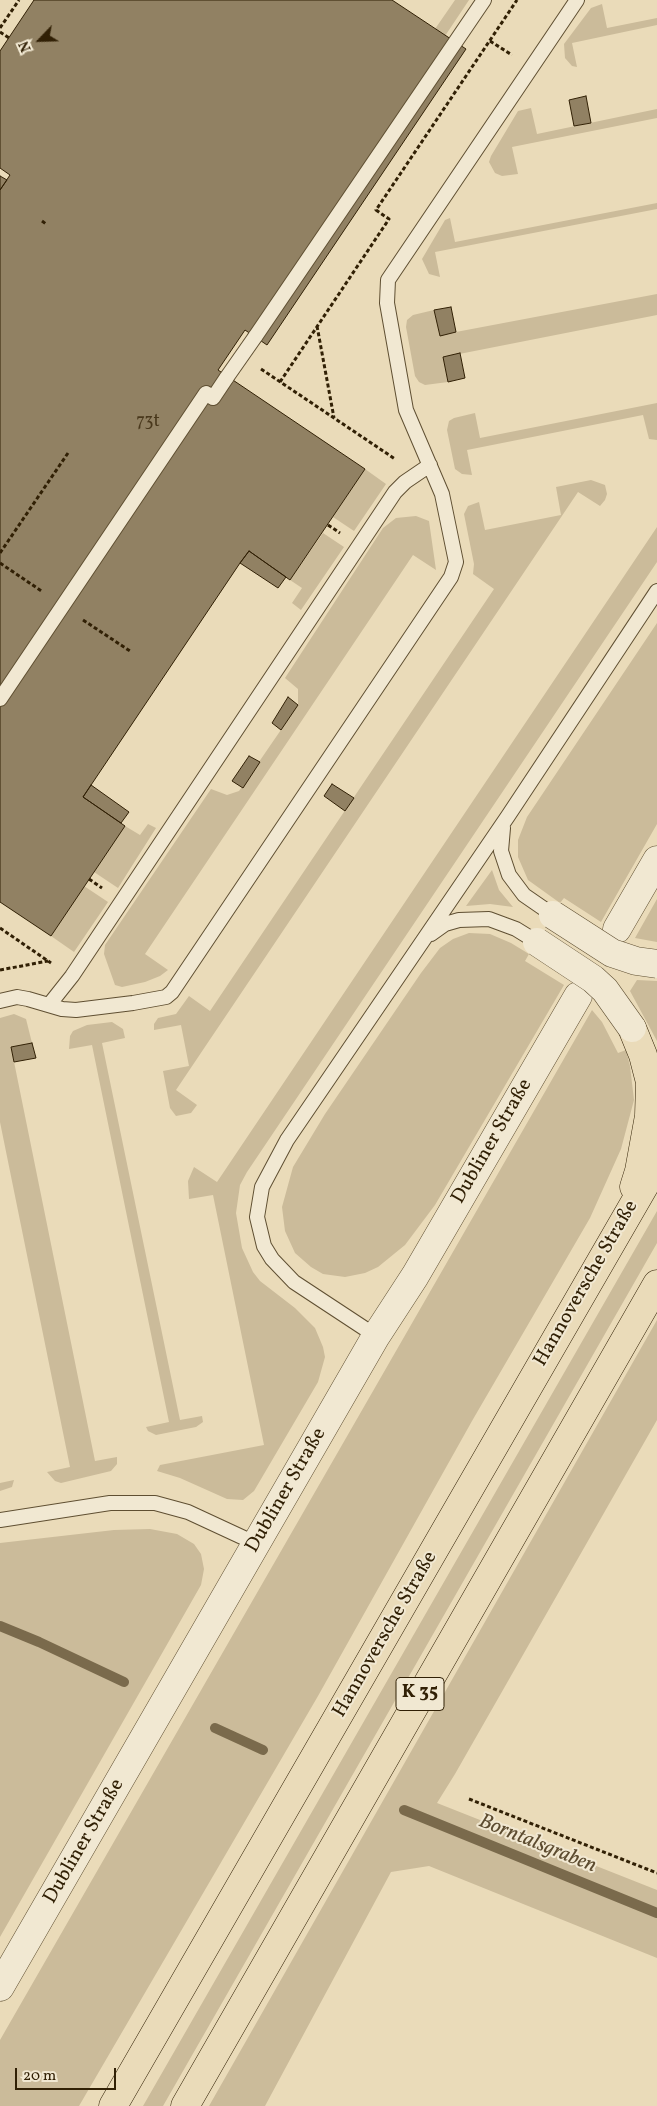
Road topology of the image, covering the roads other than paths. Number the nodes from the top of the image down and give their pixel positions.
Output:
1 (484, 0) edge
2 (577, 0) edge
3 (430, 466) junction
4 (657, 591) edge
5 (0, 699) edge
6 (508, 816) junction
7 (657, 860) edge
8 (553, 915) joint
9 (617, 929) dead end
10 (424, 941) junction
11 (537, 942) joint
12 (657, 964) edge
13 (578, 996) dead end
14 (0, 1001) edge
15 (49, 1005) junction
16 (632, 1028) joint
17 (657, 1164) edge
18 (620, 1226) junction
19 (657, 1284) edge
20 (376, 1336) junction
21 (0, 1520) edge
22 (257, 1544) junction
23 (0, 1987) edge
24 (113, 2106) edge
25 (185, 2106) edge

1 - 5 lane, bridge
2 - 3 lane
3 - 15 lane
3 - 15 lane
4 - 6 lane
6 - 8 lane
6 - 10 lane
7 - 9 street
8 - 12 street, bridge
10 - 11 lane
10 - 20 lane
11 - 16 street, bridge
13 - 20 street, Dubliner Straße
14 - 15 lane
16 - 18 highway
17 - 18 highway, Hannoversche Straße
18 - 24 highway, Hannoversche Straße
19 - 25 highway, K 35
20 - 22 street, Dubliner Straße
21 - 22 lane
22 - 23 street, Dubliner Straße

